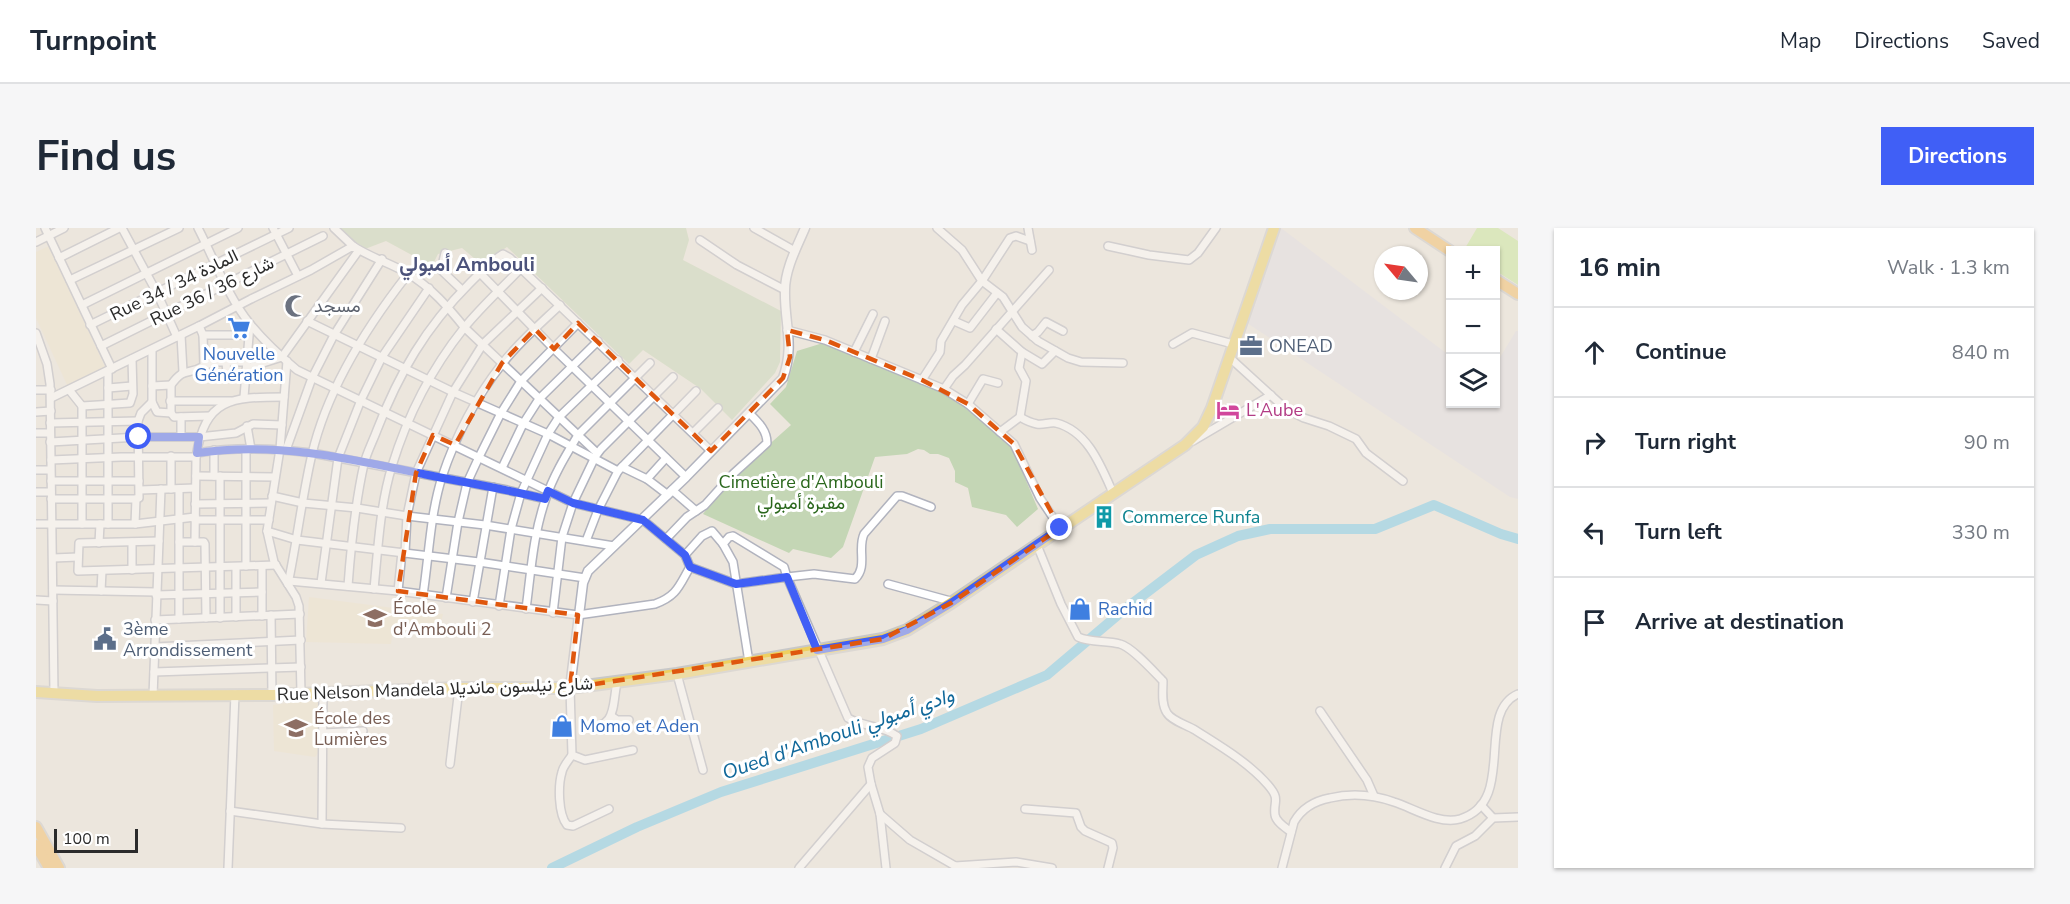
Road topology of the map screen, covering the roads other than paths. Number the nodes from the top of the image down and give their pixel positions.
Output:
1 (45, 228) edge
2 (64, 228) edge
3 (121, 228) edge
4 (179, 228) edge
5 (198, 228) edge
6 (238, 228) edge
7 (289, 228) edge
8 (334, 228) edge
9 (754, 228) edge
10 (806, 228) edge
11 (937, 228) edge
12 (1029, 228) edge
13 (1216, 228) edge
14 (1415, 228) edge
15 (1271, 229) edge
16 (275, 231) edge
17 (49, 236) junction
18 (323, 236) dead end
19 (700, 240) dead end
20 (1030, 241) junction
21 (36, 242) edge
22 (206, 244) junction
23 (1108, 246) dead end
24 (356, 248) junction
25 (1446, 248) edge
26 (134, 250) junction
27 (795, 250) junction
28 (1032, 250) dead end
29 (445, 253) dead end
30 (288, 255) junction
31 (59, 258) junction
32 (382, 259) junction
33 (216, 264) junction
34 (521, 268) junction
35 (1049, 270) dead end
36 (480, 273) junction
37 (145, 274) junction
38 (408, 274) junction
39 (298, 276) junction
40 (70, 280) junction
41 (982, 281) junction
42 (1500, 283) edge
43 (227, 284) junction
44 (429, 288) junction
45 (542, 288) junction
46 (462, 290) junction
47 (785, 290) junction
48 (498, 292) junction
49 (157, 293) junction
50 (997, 293) junction
51 (1518, 294) edge
52 (82, 305) junction
53 (560, 305) junction
54 (447, 306) junction
55 (238, 307) junction
56 (518, 311) junction
57 (1013, 312) junction
58 (167, 314) junction
59 (873, 314) dead end
60 (307, 321) junction
61 (885, 321) dead end
62 (954, 321) junction
63 (578, 323) junction
64 (249, 324) junction
65 (90, 325) junction
66 (199, 327) junction
67 (465, 328) junction
68 (535, 329) junction
69 (996, 329) junction
70 (787, 330) junction
71 (1063, 331) dead end
72 (36, 333) edge
73 (203, 335) junction
74 (247, 335) junction
75 (334, 335) junction
76 (179, 336) junction
77 (1032, 336) junction
78 (598, 341) junction
79 (38, 344) edge
80 (483, 344) junction
81 (1173, 344) dead end
82 (1233, 344) junction
83 (101, 346) junction
84 (359, 346) junction
85 (554, 349) junction
86 (152, 350) junction
87 (1055, 351) junction
88 (854, 352) junction
89 (1022, 352) junction
90 (382, 357) junction
91 (1228, 357) junction
92 (132, 359) junction
93 (284, 359) junction
94 (871, 359) junction
95 (618, 360) junction
96 (226, 362) junction
97 (502, 363) junction
98 (650, 363) dead end
99 (1123, 363) dead end
100 (204, 366) junction
101 (573, 366) junction
102 (246, 369) junction
103 (405, 369) junction
104 (110, 370) junction
105 (183, 372) junction
106 (673, 377) dead end
107 (312, 378) junction
108 (636, 378) junction
109 (428, 380) junction
110 (922, 380) junction
111 (521, 381) junction
112 (998, 383) dead end
113 (592, 384) junction
114 (171, 385) junction
115 (132, 386) junction
116 (152, 386) junction
117 (108, 388) junction
118 (336, 389) junction
119 (944, 389) junction
120 (36, 390) edge
121 (51, 390) junction
122 (70, 391) junction
123 (696, 391) dead end
124 (453, 392) junction
125 (655, 395) junction
126 (1271, 395) junction
127 (284, 397) junction
128 (51, 398) junction
129 (244, 398) junction
130 (539, 399) junction
131 (361, 400) junction
132 (170, 401) junction
133 (232, 401) junction
134 (152, 402) junction
135 (476, 402) junction
136 (610, 402) junction
137 (130, 403) junction
138 (968, 404) junction
139 (108, 405) junction
140 (81, 406) junction
141 (718, 408) dead end
142 (51, 411) junction
143 (384, 411) junction
144 (36, 412) edge
145 (171, 413) junction
146 (501, 413) junction
147 (749, 413) junction
148 (674, 414) junction
149 (210, 416) junction
150 (181, 417) junction
151 (559, 417) junction
152 (1020, 417) junction
153 (139, 418) junction
154 (81, 422) junction
155 (108, 422) junction
156 (630, 422) junction
157 (50, 423) junction
158 (409, 424) junction
159 (523, 424) junction
160 (282, 425) junction
161 (247, 426) junction
162 (1000, 432) junction
163 (36, 433) edge
164 (693, 433) junction
165 (548, 434) junction
166 (432, 435) junction
167 (578, 435) junction
168 (139, 437) junction
169 (181, 437) junction
170 (199, 437) junction
171 (50, 438) junction
172 (108, 439) junction
173 (647, 440) junction
174 (81, 441) junction
175 (1185, 445) junction
176 (455, 446) junction
177 (571, 447) junction
178 (248, 449) junction
179 (283, 449) junction
180 (214, 450) junction
181 (711, 451) junction
182 (312, 453) junction
183 (196, 455) junction
184 (596, 455) junction
185 (171, 456) junction
186 (139, 457) junction
187 (479, 457) junction
188 (108, 458) junction
189 (338, 458) junction
190 (666, 458) junction
191 (81, 459) junction
192 (51, 460) junction
193 (364, 462) junction
194 (391, 468) junction
195 (502, 468) junction
196 (620, 469) junction
197 (36, 470) edge
198 (50, 470) junction
199 (416, 473) junction
200 (196, 476) junction
201 (217, 476) junction
202 (245, 476) junction
203 (275, 477) junction
204 (686, 477) junction
205 (442, 478) junction
206 (526, 479) junction
207 (647, 479) junction
208 (108, 480) junction
209 (1403, 480) dead end
210 (51, 481) junction
211 (81, 481) junction
212 (139, 481) junction
213 (466, 483) junction
214 (493, 487) junction
215 (195, 488) junction
216 (161, 489) junction
217 (171, 489) junction
218 (179, 489) junction
219 (140, 490) junction
220 (548, 491) junction
221 (36, 492) edge
222 (670, 492) junction
223 (521, 493) junction
224 (1113, 493) junction
225 (51, 496) junction
226 (81, 498) junction
227 (135, 499) junction
228 (545, 499) junction
229 (108, 500) junction
230 (271, 500) junction
231 (245, 503) junction
232 (303, 503) junction
233 (573, 503) junction
234 (195, 504) junction
235 (220, 504) junction
236 (331, 505) junction
237 (930, 507) dead end
238 (357, 508) junction
239 (598, 510) junction
240 (696, 511) junction
241 (382, 512) junction
242 (407, 516) junction
243 (195, 518) junction
244 (179, 519) junction
245 (433, 519) junction
246 (160, 520) junction
247 (268, 520) junction
248 (643, 520) junction
249 (220, 521) junction
250 (246, 521) junction
251 (458, 522) junction
252 (52, 523) junction
253 (82, 524) junction
254 (104, 524) junction
255 (135, 524) junction
256 (36, 525) edge
257 (485, 525) junction
258 (1060, 528) junction
259 (511, 529) junction
260 (267, 531) junction
261 (536, 533) junction
262 (562, 537) junction
263 (666, 539) junction
264 (297, 540) junction
265 (159, 541) junction
266 (586, 541) junction
267 (132, 542) junction
268 (179, 542) junction
269 (195, 542) junction
270 (326, 542) junction
271 (99, 543) junction
272 (723, 544) junction
273 (1037, 545) junction
274 (351, 546) junction
275 (614, 546) junction
276 (378, 549) junction
277 (403, 552) junction
278 (685, 555) junction
279 (429, 556) junction
280 (78, 557) junction
281 (53, 558) junction
282 (453, 559) junction
283 (479, 562) junction
284 (246, 566) junction
285 (276, 566) junction
286 (506, 566) junction
287 (206, 567) junction
288 (221, 567) junction
289 (236, 567) junction
290 (262, 567) junction
291 (690, 567) junction
292 (179, 568) junction
293 (157, 569) junction
294 (132, 570) junction
295 (531, 570) junction
296 (102, 571) junction
297 (558, 573) junction
298 (787, 577) junction
299 (585, 578) junction
300 (288, 583) junction
301 (321, 583) junction
302 (736, 584) junction
303 (888, 584) dead end
304 (348, 586) junction
305 (374, 589) junction
306 (53, 590) junction
307 (101, 591) junction
308 (398, 591) junction
309 (236, 592) junction
310 (262, 592) junction
311 (180, 593) junction
312 (206, 593) junction
313 (220, 593) junction
314 (156, 594) junction
315 (423, 595) junction
316 (446, 598) junction
317 (36, 600) edge
318 (53, 601) junction
319 (473, 602) junction
320 (954, 602) junction
321 (499, 606) junction
322 (526, 609) junction
323 (553, 613) junction
324 (300, 614) junction
325 (271, 615) junction
326 (578, 615) junction
327 (262, 616) junction
328 (236, 617) junction
329 (206, 618) junction
330 (220, 618) junction
331 (179, 619) junction
332 (155, 620) junction
333 (271, 640) junction
334 (301, 640) junction
335 (154, 647) junction
336 (817, 650) junction
337 (748, 662) junction
338 (300, 667) junction
339 (272, 669) junction
340 (154, 672) junction
341 (677, 674) junction
342 (617, 682) junction
343 (459, 688) junction
344 (570, 688) junction
345 (36, 692) edge
346 (323, 692) junction
347 (301, 693) junction
348 (54, 694) junction
349 (235, 694) junction
350 (1518, 694) edge
351 (272, 695) junction
352 (153, 696) junction
353 (1320, 711) dead end
354 (611, 717) junction
355 (629, 720) dead end
356 (584, 727) dead end
357 (363, 730) dead end
358 (323, 733) junction
359 (633, 750) dead end
360 (572, 755) junction
361 (450, 764) dead end
362 (703, 770) dead end
363 (871, 784) junction
364 (1374, 796) junction
365 (1481, 805) junction
366 (609, 809) dead end
367 (1025, 809) dead end
368 (230, 810) junction
369 (880, 814) junction
370 (1518, 817) edge
371 (1494, 818) junction
372 (322, 824) junction
373 (36, 827) edge
374 (401, 828) dead end
375 (1291, 832) junction
376 (36, 845) edge
377 (957, 867) edge
378 (49, 868) edge
379 (59, 868) edge
380 (228, 868) edge
381 (799, 868) edge
382 (886, 868) edge
383 (1052, 868) edge
384 (1108, 868) edge
385 (1282, 868) edge
386 (1445, 868) edge

1 - 17 street
2 - 17 street
3 - 26 street
3 - 31 street
4 - 26 street
5 - 22 street
6 - 22 street
7 - 16 street, Rue 34 / المادة 34
8 - 24 street
9 - 27 street
10 - 27 street
11 - 41 street
12 - 20 street
13 - 23 street
14 - 25 highway
15 - 82 main road, Rue Nelson Mandela شارع نيلسون مانديلا
16 - 30 street
16 - 33 street, Rue 34 / المادة 34
17 - 21 street
17 - 31 street
18 - 30 street, Rue 36 / شارع 36
19 - 47 street
20 - 28 street
20 - 41 street
22 - 33 street
22 - 37 street
24 - 32 street
24 - 39 street
24 - 60 street
26 - 37 street
26 - 40 street
27 - 47 street
29 - 46 street
30 - 39 street
30 - 43 street, Rue 36 / شارع 36
31 - 40 street
32 - 38 street
32 - 75 street
33 - 43 street
33 - 49 street, Rue 34 / المادة 34
34 - 36 street
34 - 45 street
34 - 48 street
35 - 57 street
36 - 46 street
36 - 48 street
37 - 49 street
37 - 52 street
38 - 44 street
38 - 84 street
39 - 55 street
40 - 52 street
41 - 50 street
41 - 62 street
42 - 51 highway
43 - 55 street
43 - 58 street, Rue 36 / شارع 36
44 - 54 street
44 - 90 street
45 - 53 street
45 - 56 street
46 - 54 street
47 - 70 street
48 - 56 street
48 - 67 street
49 - 58 street
49 - 65 street, Rue 34 / المادة 34
50 - 57 street
50 - 62 street
52 - 65 street
53 - 63 street
53 - 68 street
54 - 67 street
54 - 103 street
55 - 64 street
55 - 66 street
56 - 68 street
56 - 80 street
57 - 69 street
57 - 77 street
58 - 76 street
58 - 83 street, Rue 36 / شارع 36
59 - 88 street
60 - 75 street
60 - 93 street
61 - 94 street
62 - 110 street
63 - 78 street
63 - 85 street
64 - 74 street
64 - 93 street
65 - 83 street
66 - 73 street
66 - 76 street
67 - 80 street
67 - 109 street
68 - 85 street
68 - 97 street
69 - 89 street
69 - 119 street
70 - 88 street
70 - 147 street
71 - 77 street
72 - 79 street
73 - 74 street
73 - 100 street
74 - 102 street
75 - 84 street
75 - 107 street
76 - 86 street
76 - 105 street
77 - 87 street
78 - 95 street
78 - 101 street
79 - 121 street
80 - 97 street
80 - 124 street
81 - 82 street
82 - 91 main road, Rue Nelson Mandela شارع نيلسون مانديلا
83 - 104 street
84 - 90 street
84 - 118 street
85 - 101 street
85 - 111 street
86 - 92 street
86 - 116 street
87 - 89 street
87 - 99 street
88 - 94 street
89 - 152 street
90 - 103 street
90 - 131 street
91 - 126 street
91 - 175 main road, Rue Nelson Mandela شارع نيلسون مانديلا
92 - 104 street
92 - 115 street
93 - 102 street
93 - 107 street
93 - 127 street
94 - 110 street
95 - 108 street
95 - 113 street
96 - 100 street
96 - 102 street
96 - 102 street
97 - 111 street
97 - 135 street
98 - 108 street
100 - 105 street
101 - 113 street
101 - 130 street
102 - 129 street
103 - 109 street
103 - 143 street
104 - 117 street
104 - 122 street
105 - 114 street
106 - 125 street
107 - 118 street
107 - 179 street
108 - 125 street
108 - 136 street
109 - 124 street
109 - 158 street
110 - 119 street
111 - 130 street
111 - 146 street
112 - 138 street
113 - 136 street
113 - 151 street
114 - 116 street
114 - 132 street
115 - 117 street
115 - 137 street
116 - 134 street
117 - 139 street
118 - 131 street
118 - 182 street
119 - 138 street
120 - 121 street
121 - 128 street
122 - 128 street
122 - 140 street
123 - 148 street
124 - 135 street
124 - 166 street
125 - 148 street
125 - 156 street
126 - 175 street
126 - 209 street
127 - 129 street
127 - 160 street
128 - 142 street
129 - 133 street
130 - 151 street
130 - 159 street
131 - 143 street
131 - 189 street
132 - 133 street
132 - 145 street
133 - 149 street
134 - 145 street
134 - 153 street
135 - 146 street
135 - 176 street
136 - 156 street
136 - 167 street
137 - 139 street
137 - 153 street
138 - 162 street
139 - 140 street
139 - 155 street
140 - 154 street
141 - 164 street
142 - 144 street
142 - 157 street
143 - 158 street
143 - 193 street
145 - 150 street
146 - 159 street
146 - 187 street
147 - 181 street
147 - 240 street
148 - 164 street
148 - 173 street
149 - 150 street
149 - 170 street
150 - 169 street
151 - 165 street
151 - 167 street
152 - 162 street
152 - 224 street
153 - 155 street
153 - 168 street
154 - 155 street
154 - 157 street
154 - 174 street
155 - 172 street
156 - 173 street
156 - 184 street
157 - 171 street
158 - 166 street
158 - 194 street
159 - 165 street
159 - 195 street
160 - 161 street
160 - 179 street
161 - 170 street
161 - 178 street
162 - 258 street
163 - 171 street
164 - 181 street
165 - 177 street
165 - 206 street
166 - 176 street
166 - 199 street
167 - 177 street
167 - 184 street
168 - 169 street
168 - 172 street
168 - 186 street
169 - 170 street
170 - 183 street
171 - 174 street
171 - 192 street
172 - 174 street
172 - 188 street
173 - 190 street
173 - 196 street
174 - 191 street
175 - 224 main road, Rue Nelson Mandela شارع نيلسون مانديلا
176 - 187 street
176 - 205 street
177 - 184 street
177 - 220 street
178 - 179 street
178 - 180 street
178 - 202 street
179 - 182 street
179 - 203 street
180 - 183 street
180 - 201 street
181 - 204 street
182 - 189 street
182 - 232 street
183 - 185 street
183 - 200 street
184 - 196 street
184 - 233 street
185 - 186 street
185 - 217 street
186 - 188 street
186 - 212 street
187 - 195 street
187 - 213 street
188 - 191 street
188 - 208 street
189 - 193 street
189 - 236 street
190 - 204 street
190 - 207 street
191 - 192 street
191 - 211 street
192 - 198 street
193 - 194 street
193 - 238 street
194 - 199 street
194 - 241 street
195 - 206 street
196 - 207 street
196 - 239 street
197 - 198 street
198 - 210 street
199 - 205 street
199 - 242 street
200 - 201 street
200 - 215 street
201 - 202 street
201 - 235 street
202 - 203 street
202 - 231 street
203 - 230 street
204 - 222 street
205 - 213 street
205 - 245 street
206 - 220 street
206 - 223 street
207 - 222 street
208 - 211 street
208 - 212 street
208 - 229 street
210 - 211 street
210 - 225 street
211 - 226 street
212 - 219 street
213 - 214 street
213 - 251 street
214 - 223 street
214 - 257 street
215 - 218 street
215 - 234 street
216 - 217 street
216 - 219 street
216 - 246 street
217 - 218 street
218 - 244 street
219 - 227 street
220 - 228 street
220 - 233 street
221 - 225 street
222 - 240 street
222 - 248 street
223 - 228 street
223 - 259 street
224 - 258 main road, Rue Nelson Mandela شارع نيلسون مانديلا
225 - 226 street
225 - 252 street
226 - 229 street
226 - 253 street
227 - 229 street
227 - 255 street
228 - 261 street
229 - 254 street
230 - 231 street
230 - 232 street
230 - 247 street
231 - 235 street
231 - 250 street
232 - 236 street
232 - 264 street
233 - 239 street
233 - 262 street
234 - 235 street
234 - 243 street
235 - 249 street
236 - 238 street
236 - 270 street
237 - 298 street
238 - 241 street
238 - 274 street
239 - 248 street
239 - 266 street
240 - 263 street
241 - 242 street
241 - 276 street
242 - 245 street
242 - 277 street
243 - 244 street
243 - 249 street
243 - 269 street
244 - 246 street
244 - 268 street
245 - 251 street
245 - 279 street
246 - 255 street
246 - 265 street
247 - 250 street
247 - 260 street
248 - 263 street
248 - 275 street
249 - 250 street
249 - 288 street
250 - 284 street
251 - 257 street
251 - 282 street
252 - 253 street
252 - 256 street
252 - 281 street
253 - 254 street
254 - 255 street
254 - 271 street
257 - 259 street
257 - 283 street
258 - 273 main road, Rue Nelson Mandela شارع نيلسون مانديلا
259 - 261 street
259 - 286 street
260 - 264 street
260 - 285 street
261 - 262 street
261 - 295 street
262 - 266 street
262 - 297 street
263 - 278 street
264 - 270 street
264 - 300 street
265 - 267 street
265 - 293 street
266 - 275 street
267 - 271 street
267 - 294 street
268 - 269 street
268 - 292 street
269 - 287 street
270 - 274 street
270 - 301 street
271 - 280 street
272 - 278 street
272 - 298 street
272 - 302 street
273 - 320 main road, Rue Nelson Mandela شارع نيلسون مانديلا
273 - 375 street
274 - 276 street
274 - 304 street
275 - 299 street
276 - 277 street
276 - 305 street
277 - 279 street
277 - 308 street
278 - 291 street
279 - 282 street
279 - 315 street
280 - 281 street
280 - 296 street
281 - 306 street
282 - 283 street
282 - 316 street
283 - 286 street
283 - 319 street
284 - 289 street
284 - 290 street
285 - 290 street
285 - 300 street
286 - 295 street
286 - 321 street
287 - 288 street
287 - 292 street
287 - 312 street
288 - 289 street
288 - 313 street
289 - 309 street
290 - 310 street
291 - 302 street
291 - 326 street
292 - 293 street
292 - 311 street
293 - 294 street
293 - 314 street
294 - 296 street
295 - 297 street
295 - 322 street
296 - 307 street
297 - 299 street
297 - 323 street
298 - 302 street
298 - 336 street
299 - 326 street
300 - 301 street
300 - 324 street
301 - 304 street
302 - 337 street
303 - 320 street
304 - 305 street
305 - 308 street
306 - 307 street
306 - 318 street
307 - 314 street
308 - 315 street
309 - 310 street
309 - 313 street
309 - 328 street
310 - 327 street
311 - 312 street
311 - 314 street
311 - 331 street
312 - 313 street
312 - 329 street
313 - 330 street
314 - 332 street
315 - 316 street
316 - 319 street
317 - 318 street
318 - 348 street
319 - 321 street
320 - 336 main road, Rue Nelson Mandela شارع نيلسون مانديلا
321 - 322 street
322 - 323 street
323 - 326 street
324 - 325 street
324 - 334 street
325 - 327 street
325 - 333 street
326 - 344 street
327 - 328 street
328 - 330 street
329 - 330 street
329 - 331 street
331 - 332 street
332 - 335 street
333 - 334 street
333 - 335 street
333 - 339 street
334 - 338 street
335 - 340 street
336 - 337 main road, Rue Nelson Mandela شارع نيلسون مانديلا
336 - 363 street
337 - 341 main road, Rue Nelson Mandela شارع نيلسون مانديلا
338 - 339 street
338 - 347 street
339 - 340 street
339 - 351 street
340 - 352 street
341 - 342 main road, Rue Nelson Mandela شارع نيلسون مانديلا
341 - 362 street
342 - 344 main road, Rue Nelson Mandela شارع نيلسون مانديلا
342 - 354 street
343 - 344 main road, Rue Nelson Mandela شارع نيلسون مانديلا
343 - 346 main road, Rue Nelson Mandela شارع نيلسون مانديلا
343 - 361 street
344 - 360 street
345 - 348 main road, Rue Nelson Mandela شارع نيلسون مانديلا
346 - 347 main road, Rue Nelson Mandela شارع نيلسون مانديلا
346 - 358 street
347 - 351 main road, Rue Nelson Mandela شارع نيلسون مانديلا
348 - 352 main road, Rue Nelson Mandela شارع نيلسون مانديلا
349 - 351 main road, Rue Nelson Mandela شارع نيلسون مانديلا
349 - 352 main road, Rue Nelson Mandela شارع نيلسون مانديلا
349 - 368 street
350 - 365 street
353 - 364 street
354 - 355 street
354 - 356 street
357 - 358 street
358 - 372 street
359 - 360 street
360 - 366 street
363 - 369 street
363 - 381 street
364 - 365 street
364 - 375 street
365 - 371 street
367 - 384 street
368 - 372 street
368 - 380 street
369 - 377 street
369 - 382 street
370 - 371 street
371 - 386 street
372 - 374 street
373 - 379 highway
375 - 385 street
376 - 378 highway
377 - 383 street

